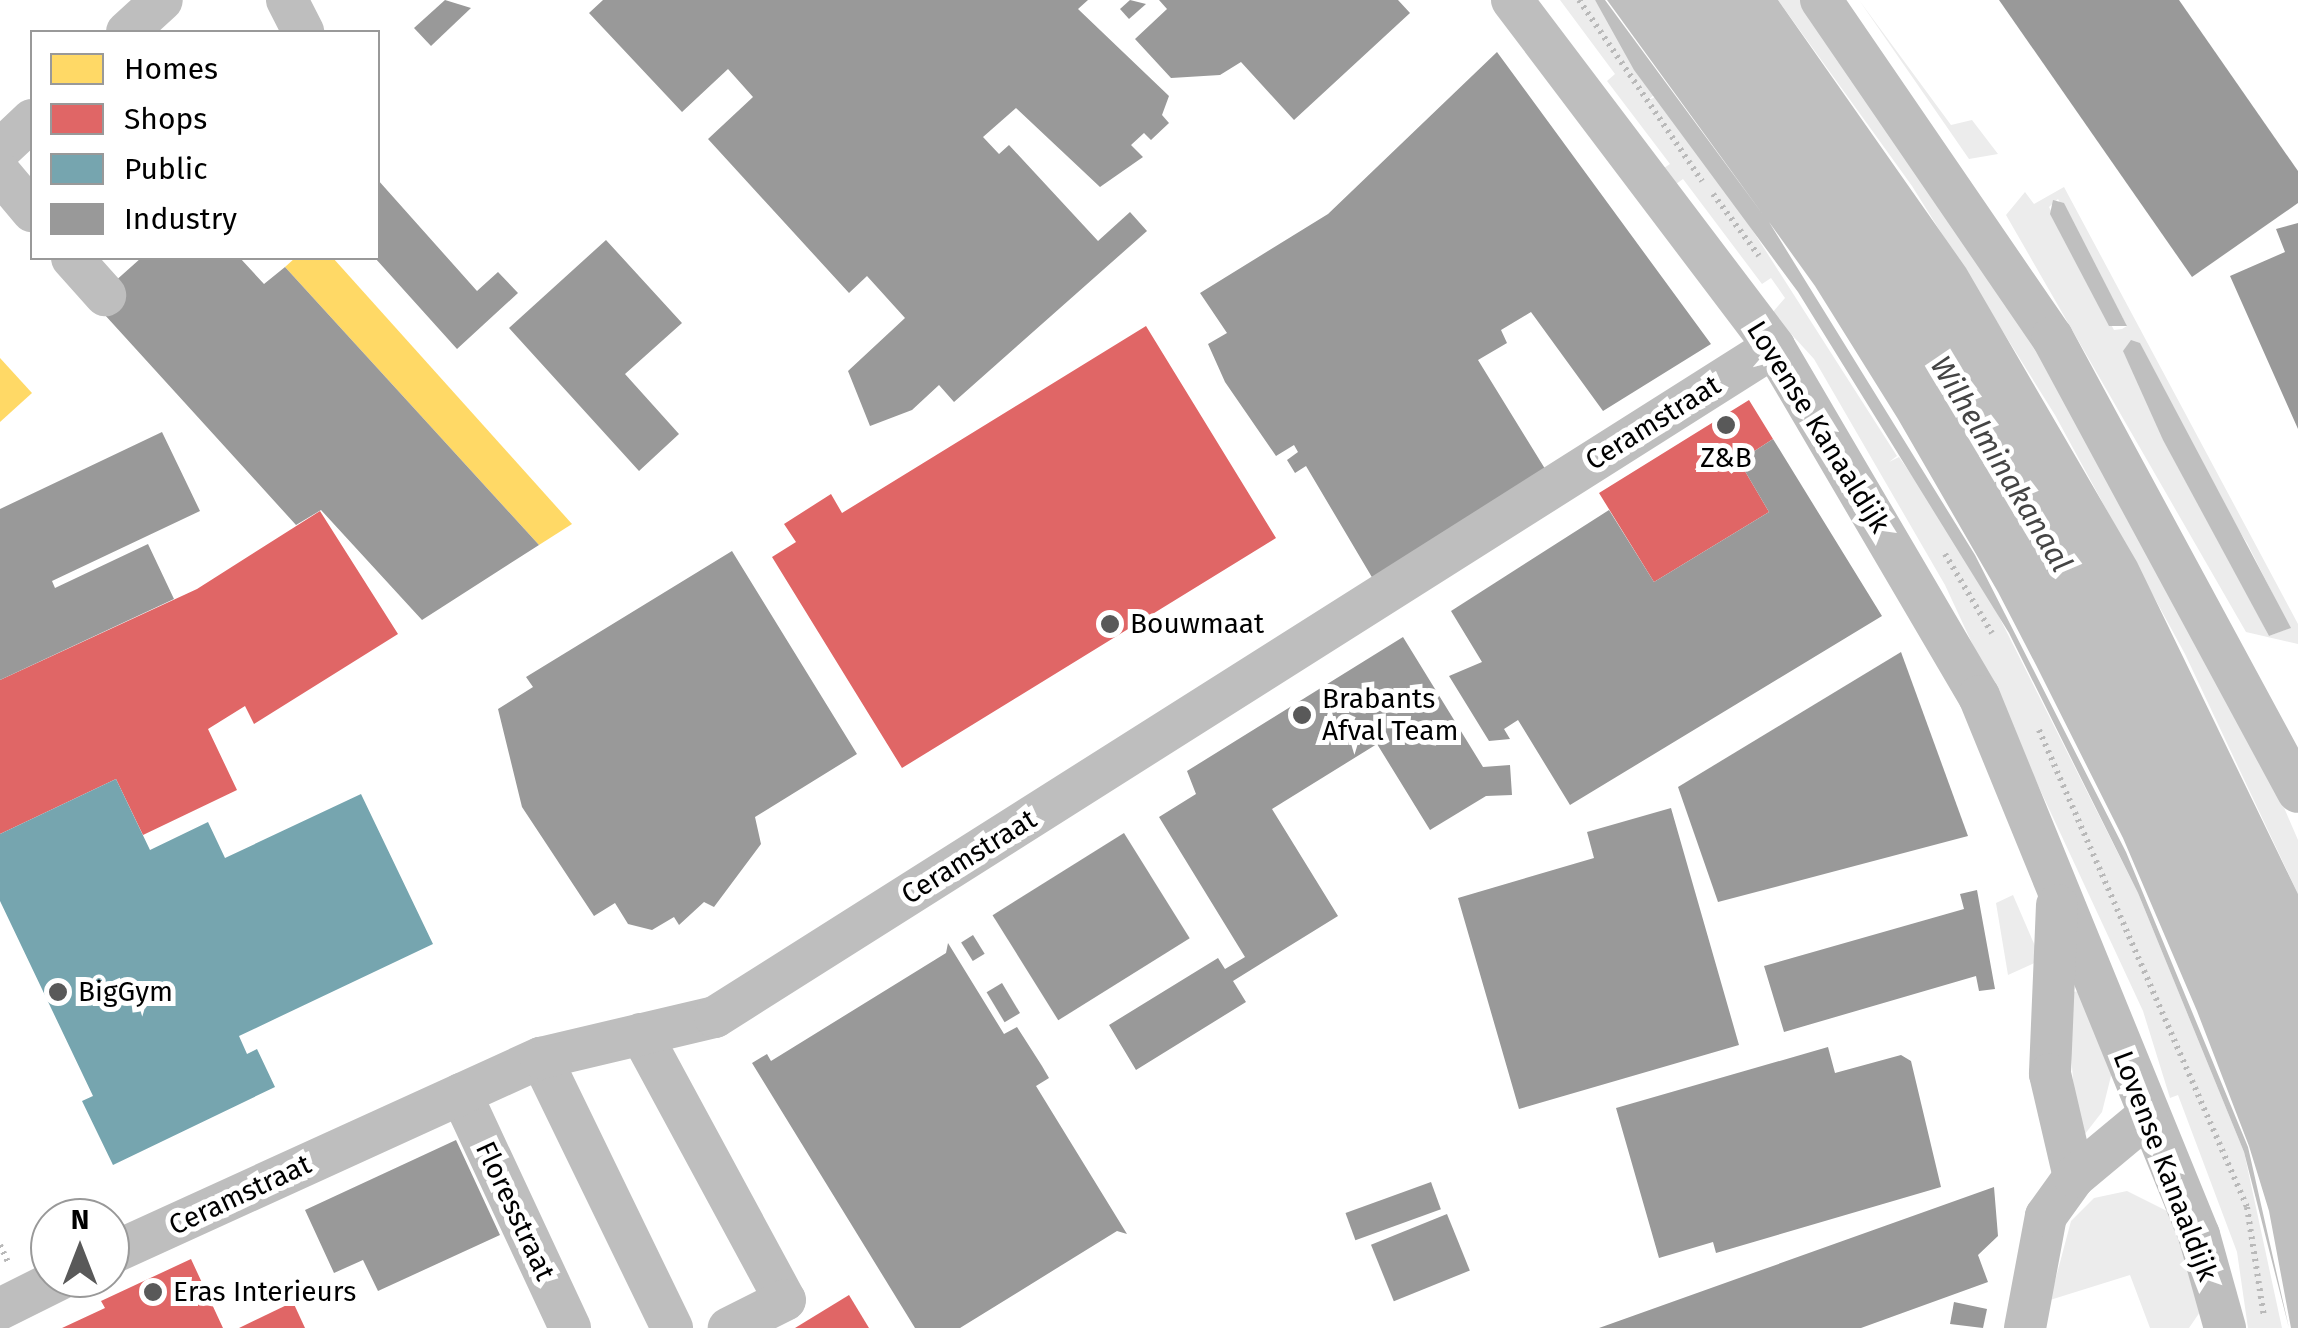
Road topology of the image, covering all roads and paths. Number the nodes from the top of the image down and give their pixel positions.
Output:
1 (162, 0) edge
2 (287, 0) edge
3 (1512, 0) edge
4 (1821, 0) edge
5 (129, 30) edge
6 (302, 30) edge
7 (30, 122) edge
8 (0, 150) edge
9 (0, 173) edge
10 (30, 209) edge
11 (74, 260) edge
12 (105, 295) dead end
13 (1774, 347) junction
14 (2298, 792) edge
15 (2058, 893) junction
16 (641, 1034) junction
17 (541, 1058) junction
18 (461, 1094) junction
19 (2146, 1117) junction
20 (2074, 1177) junction
21 (130, 1245) edge
22 (30, 1294) edge
23 (0, 1309) edge
24 (570, 1328) edge
25 (672, 1328) edge
26 (729, 1328) edge
27 (2025, 1328) edge
28 (2225, 1328) edge

1 - 5 street
2 - 6 street
3 - 13 street, Lovense Kanaaldijk
4 - 14 street
7 - 8 street
9 - 10 street
11 - 12 street
13 - 15 street, Lovense Kanaaldijk
13 - 16 street, Ceramstraat
15 - 19 street, Lovense Kanaaldijk
15 - 20 street, Lovense Kanaaldijk
16 - 17 street, Ceramstraat
16 - 26 street
17 - 18 street, Ceramstraat
17 - 25 street
18 - 21 street, Ceramstraat
18 - 24 street, Floresstraat
19 - 20 street
19 - 28 street, Lovense Kanaaldijk
20 - 27 street
22 - 23 street

